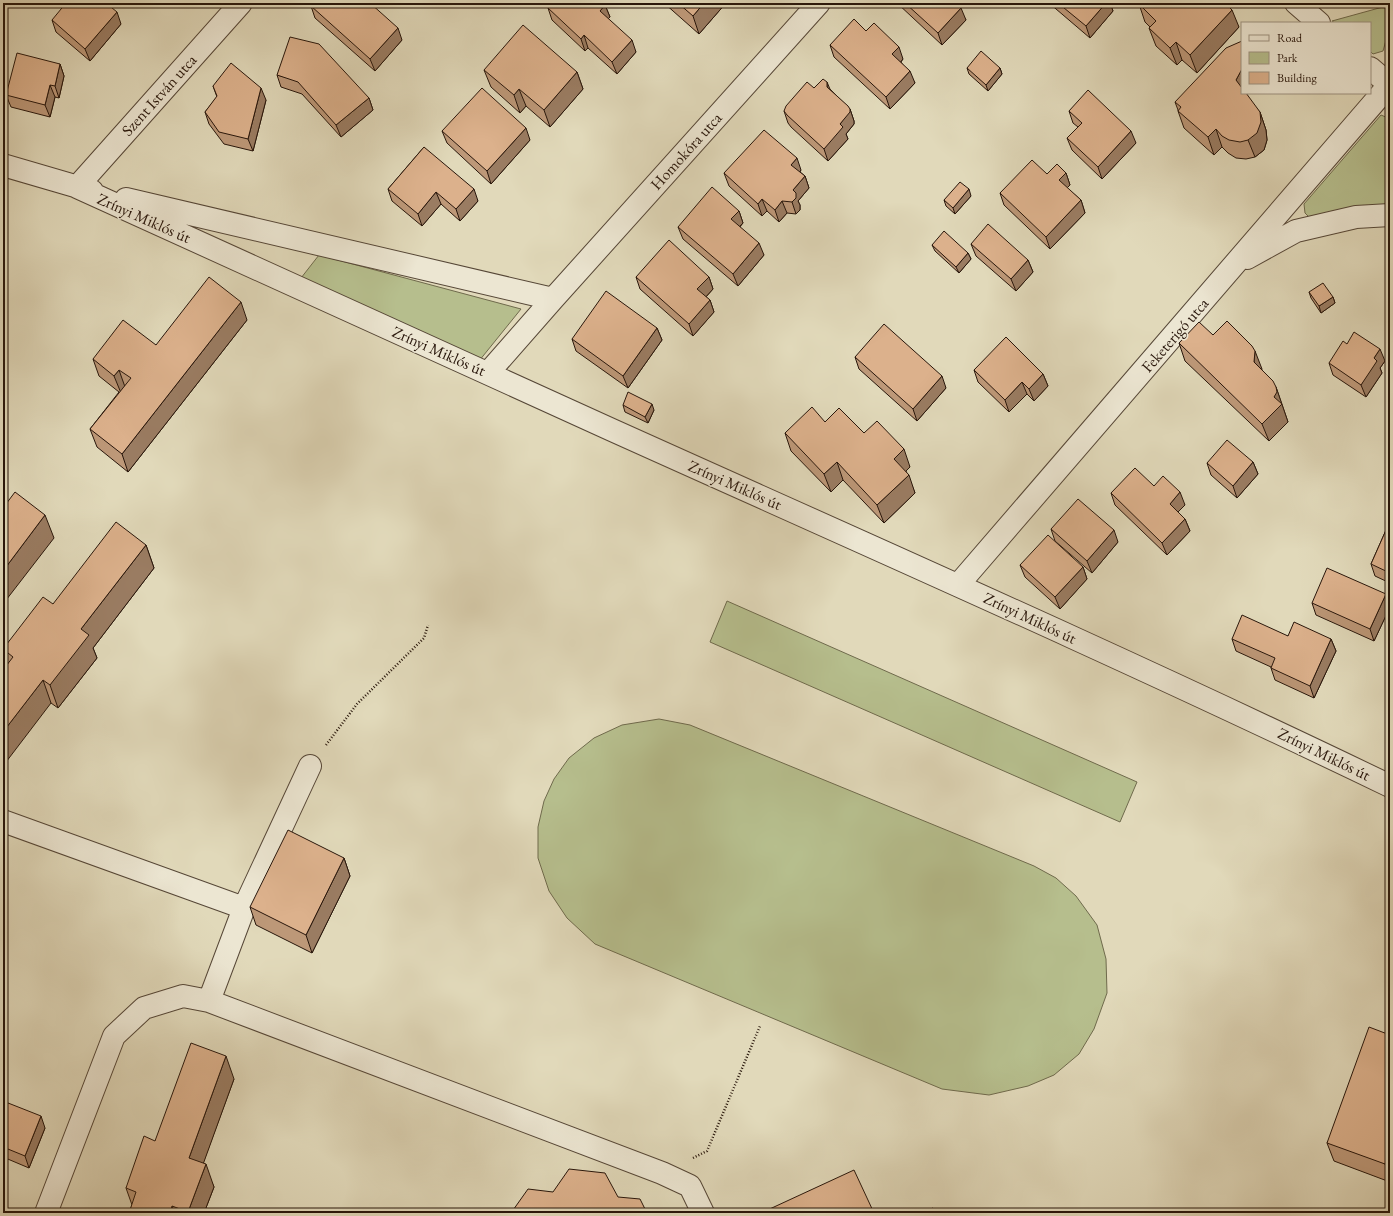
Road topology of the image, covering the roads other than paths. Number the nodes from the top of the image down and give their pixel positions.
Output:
1 (241, 3) edge
2 (819, 3) edge
3 (1296, 3) edge
4 (1318, 22) edge
5 (1371, 69) edge
6 (1390, 85) edge
7 (3, 165) edge
8 (77, 187) junction
9 (1390, 215) edge
10 (1236, 263) junction
11 (553, 299) junction
12 (488, 373) junction
13 (958, 585) junction
14 (310, 766) road end
15 (1390, 786) edge
16 (3, 822) edge
17 (244, 908) junction
18 (209, 1001) junction
19 (46, 1213) edge
20 (703, 1213) edge

1 - 8 street, Szent István utca
2 - 11 street, Homokóra utca
3 - 4 street
5 - 6 street
6 - 10 street, Feketerigó utca
7 - 8 street, Zrínyi Miklós út
8 - 11 street, Zrínyi Miklós út
8 - 12 street, Zrínyi Miklós út
9 - 10 street
10 - 13 street, Feketerigó utca
11 - 12 street, Homokóra utca
12 - 13 street, Zrínyi Miklós út
13 - 15 street, Zrínyi Miklós út
14 - 17 street
16 - 17 street
17 - 18 street
18 - 19 street
18 - 20 street

